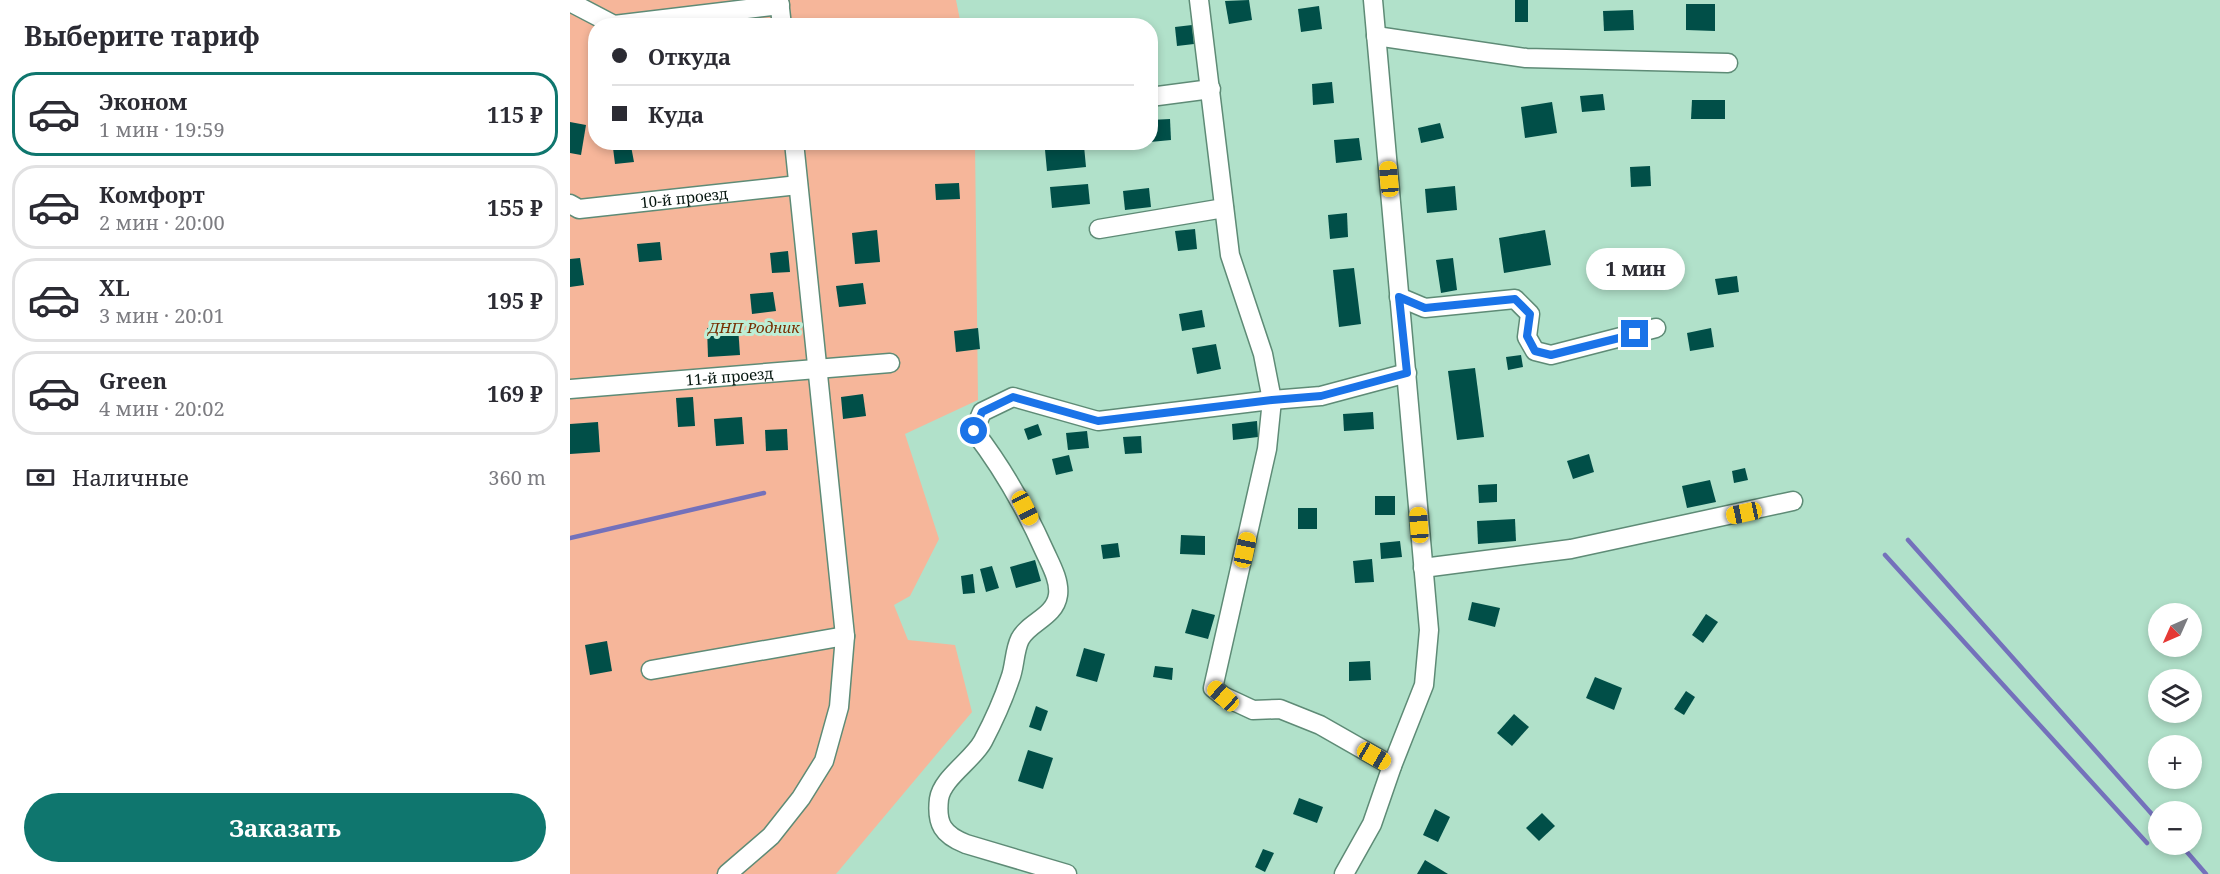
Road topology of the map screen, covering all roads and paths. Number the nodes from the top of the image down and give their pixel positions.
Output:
1 (1199, 0) edge
2 (1373, 0) edge
3 (570, 2) edge
4 (779, 3) edge
5 (601, 18) edge
6 (666, 18) edge
7 (781, 18) edge
8 (1376, 36) junction
9 (1728, 63) dead end
10 (1211, 89) junction
11 (1158, 95) edge
12 (795, 150) edge
13 (798, 185) junction
14 (570, 204) edge
15 (1224, 208) junction
16 (1099, 229) dead end
17 (1399, 297) junction
18 (1656, 328) dead end
19 (890, 363) dead end
20 (817, 369) junction
21 (1407, 373) junction
22 (570, 389) edge
23 (1272, 400) junction
24 (1793, 501) dead end
25 (1423, 568) junction
26 (845, 636) junction
27 (651, 670) dead end
28 (1392, 766) junction
29 (727, 874) edge
30 (1067, 874) edge
31 (1344, 874) edge

1 - 10 street
2 - 8 street
3 - 5 street
4 - 6 street
4 - 7 street
8 - 9 street
8 - 17 street
10 - 11 street
10 - 15 street
12 - 13 street
13 - 14 street, 10-й проезд
13 - 20 street
15 - 16 street
15 - 23 street
17 - 18 street
17 - 21 street
19 - 20 street, 11-й проезд
20 - 22 street, 11-й проезд
20 - 26 street
21 - 23 street
21 - 25 street
23 - 28 street
23 - 30 street
24 - 25 street
25 - 28 street
26 - 27 street
26 - 29 street
28 - 31 street

